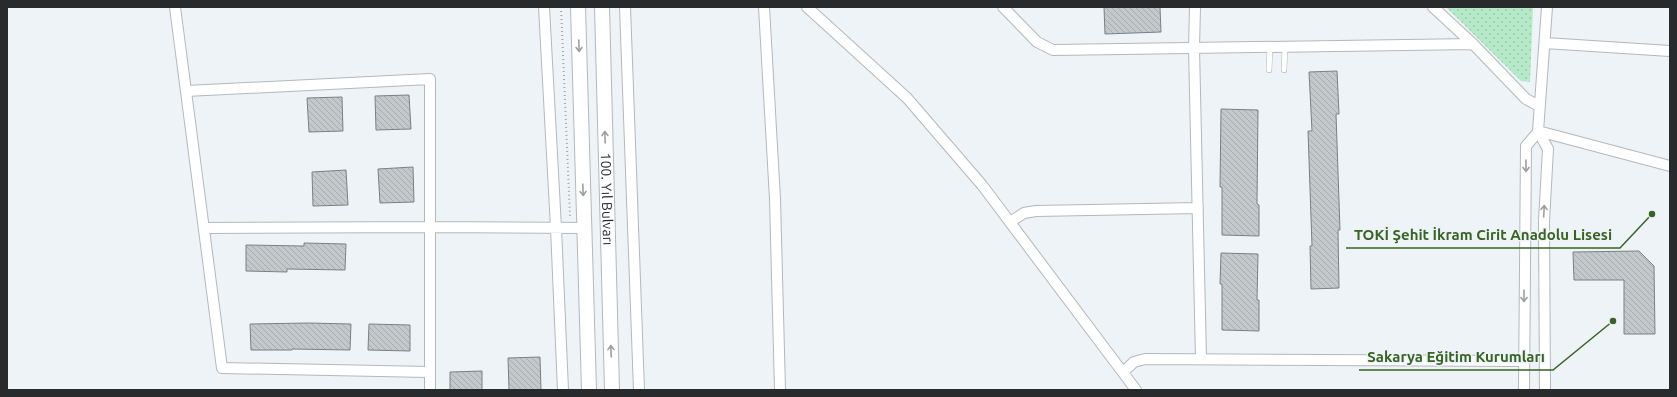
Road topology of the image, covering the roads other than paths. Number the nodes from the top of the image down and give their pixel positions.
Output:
1 (175, 7) edge
2 (544, 7) edge
3 (578, 7) edge
4 (602, 7) edge
5 (625, 7) edge
6 (764, 7) edge
7 (807, 7) edge
8 (1004, 7) edge
9 (1195, 7) edge
10 (1433, 7) edge
11 (1547, 7) edge
12 (1545, 43) junction
13 (1472, 44) junction
14 (1270, 47) junction
15 (1285, 47) junction
16 (1194, 48) junction
17 (1670, 51) edge
18 (1269, 70) dead end
19 (1284, 70) dead end
20 (186, 91) junction
21 (1540, 106) junction
22 (1538, 132) junction
23 (1670, 166) edge
24 (1198, 208) junction
25 (1010, 222) junction
26 (430, 227) junction
27 (204, 228) junction
28 (556, 228) junction
29 (585, 228) junction
30 (1201, 359) junction
31 (1524, 361) junction
32 (429, 372) junction
33 (1123, 372) junction
34 (430, 390) edge
35 (563, 390) edge
36 (589, 390) edge
37 (612, 390) edge
38 (638, 390) edge
39 (780, 390) edge
40 (1136, 390) edge
41 (1524, 390) edge
42 (1545, 390) edge

1 - 20 street
2 - 28 street
3 -> 29 main road, 100. Yıl Bulvarı
37 -> 4 main road, 100. Yıl Bulvarı
5 - 38 street
6 - 39 street
7 - 25 street
8 - 16 street
9 - 16 street
10 - 13 street
11 - 12 street
12 - 17 street
12 - 21 street
13 - 15 street
13 - 21 street
14 - 15 street
14 - 16 street
14 - 18 lane
15 - 19 lane
16 - 24 street
20 - 26 street
20 - 27 street
21 - 22 street
22 - 23 street
22 -> 31 street
42 -> 22 street
24 - 25 street
24 - 30 street
25 - 33 street
26 - 27 street
26 - 28 street
26 - 32 street
27 - 32 street
28 - 29 street
28 - 35 street
29 - 36 main road, 100. Yıl Bulvarı
30 - 31 street
30 - 33 street
31 - 41 street
32 - 34 street
33 - 40 street

